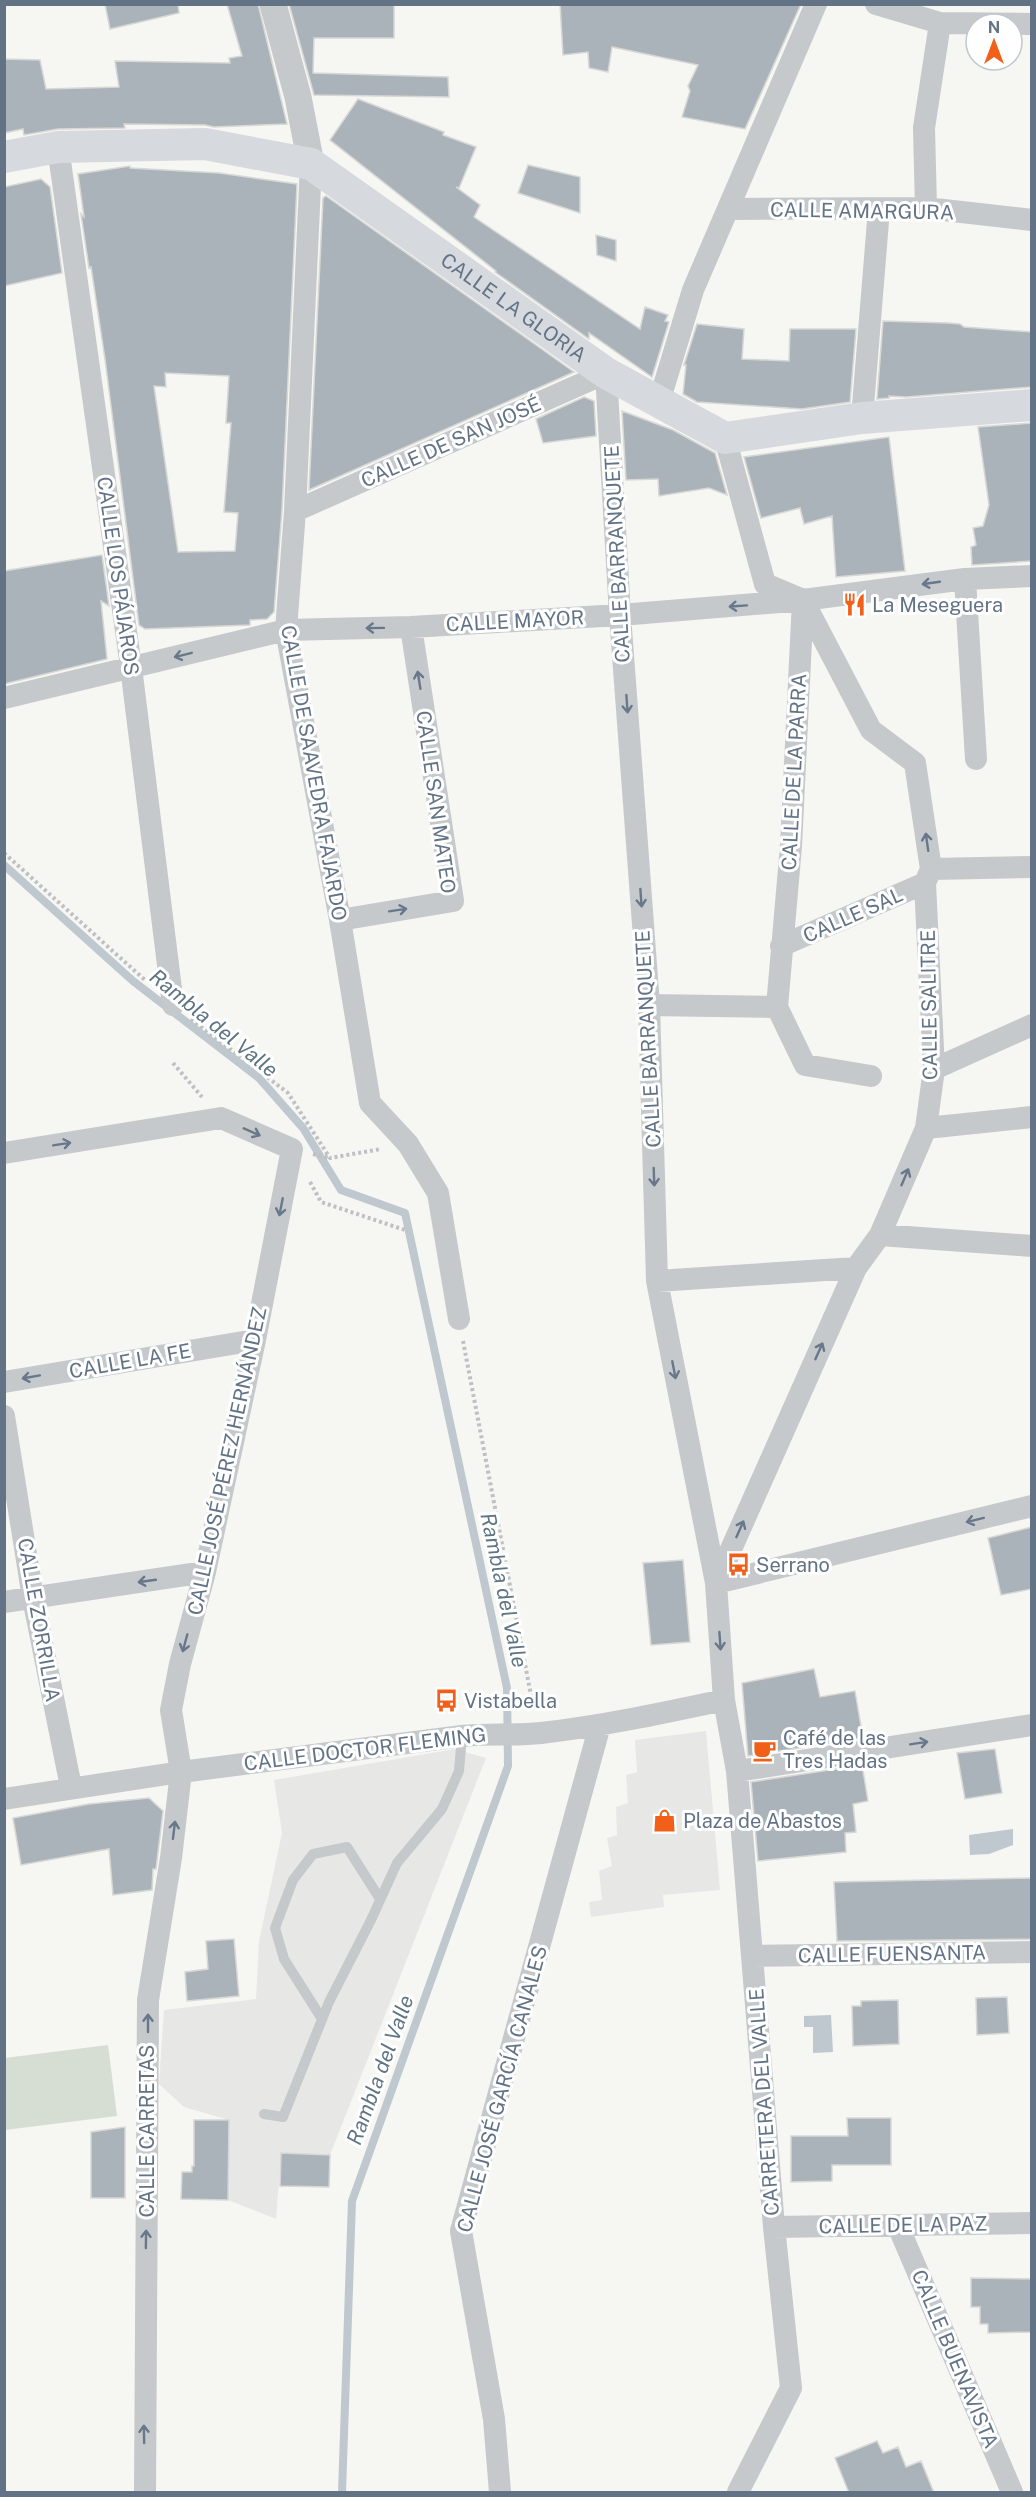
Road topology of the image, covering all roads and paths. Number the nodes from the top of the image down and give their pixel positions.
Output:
1 (273, 4) edge
2 (816, 4) edge
3 (876, 4) edge
4 (940, 22) junction
5 (1032, 24) edge
6 (58, 147) junction
7 (4, 157) edge
8 (311, 164) junction
9 (926, 208) junction
10 (729, 209) junction
11 (879, 209) junction
12 (1032, 220) edge
13 (606, 373) junction
14 (659, 402) junction
15 (1032, 405) edge
16 (862, 418) junction
17 (725, 438) junction
18 (295, 511) junction
19 (1032, 576) edge
20 (965, 579) junction
21 (803, 600) junction
22 (620, 615) junction
23 (411, 627) junction
24 (286, 630) junction
25 (131, 667) junction
26 (4, 698) edge
27 (976, 759) dead end
28 (4, 853) edge
29 (1032, 867) edge
30 (928, 876) junction
31 (340, 920) junction
32 (781, 946) junction
33 (173, 1005) junction
34 (649, 1005) junction
35 (777, 1007) junction
36 (1032, 1025) edge
37 (173, 1063) dead end
38 (934, 1069) junction
39 (871, 1076) dead end
40 (1032, 1117) edge
41 (221, 1118) junction
42 (926, 1128) junction
43 (408, 1144) junction
44 (292, 1149) junction
45 (4, 1153) edge
46 (408, 1231) dead end
47 (880, 1235) junction
48 (1032, 1246) edge
49 (856, 1268) junction
50 (657, 1281) junction
51 (459, 1319) joint
52 (255, 1340) junction
53 (4, 1382) edge
54 (4, 1416) edge
55 (1032, 1506) edge
56 (205, 1572) junction
57 (716, 1583) junction
58 (33, 1598) junction
59 (4, 1602) edge
60 (724, 1700) junction
61 (600, 1725) junction
62 (1032, 1725) edge
63 (538, 1734) junction
64 (462, 1736) junction
65 (181, 1772) junction
66 (737, 1772) junction
67 (71, 1787) junction
68 (4, 1799) edge
69 (380, 1899) junction
70 (1032, 1952) edge
71 (753, 1956) junction
72 (322, 2019) junction
73 (264, 2114) dead end
74 (1032, 2223) edge
75 (898, 2226) junction
76 (774, 2227) junction
77 (145, 2493) edge
78 (500, 2493) edge
79 (738, 2493) edge
80 (1012, 2493) edge

1 - 8 street
2 - 10 street
3 - 4 street
4 - 5 street
4 - 9 street
6 - 7 main road, CALLE LA GLORIA
6 - 8 main road, CALLE LA GLORIA
6 - 25 street, CALLE LOS PÁJAROS
8 - 13 main road, CALLE LA GLORIA
8 - 18 street, CALLE DE SAAVEDRA FAJARDO
9 - 11 street, CALLE AMARGURA
9 - 12 street, CALLE AMARGURA
10 - 11 street, CALLE AMARGURA
10 - 14 street
11 - 16 street
13 - 14 main road, CALLE LA GLORIA
13 - 18 street, CALLE DE SAN JOSÉ
13 - 22 street, CALLE BARRANQUETE
14 - 17 main road, CALLE LA GLORIA
15 - 16 main road
16 - 17 main road
17 - 21 street
18 - 24 street, CALLE DE SAAVEDRA FAJARDO
19 - 20 street, CALLE MAYOR
20 -> 21 street, CALLE MAYOR
20 - 27 street
21 -> 22 street, CALLE MAYOR
30 -> 21 street, CALLE SALITRE
21 - 32 street, CALLE DE LA PARRA
22 - 23 street, CALLE MAYOR
22 -> 34 street, CALLE BARRANQUETE
23 -> 24 street, CALLE MAYOR
31 -> 23 street, CALLE SAN MATEO
24 -> 25 street, CALLE MAYOR
24 - 31 street, CALLE DE SAAVEDRA FAJARDO
25 - 26 street, CALLE MAYOR
25 - 33 street, CALLE LOS PÁJAROS
28 - 33 path
29 - 30 street, CALLE SAL
30 - 32 street, CALLE SAL
30 - 38 street, CALLE SALITRE
31 - 43 street, CALLE DE SAAVEDRA FAJARDO
32 - 35 street, CALLE DE LA PARRA
33 - 43 path
34 - 35 street
34 -> 50 street, CALLE BARRANQUETE
35 - 39 street
36 - 38 street
37 - 41 path
38 - 42 street, CALLE SALITRE
40 - 42 street
41 -> 44 street
45 -> 41 street
47 -> 42 street, CALLE SALITRE
43 - 51 street, CALLE DE SAAVEDRA FAJARDO
44 - 46 path
44 -> 52 street, CALLE JOSÉ PÉREZ HERNÁNDEZ
47 - 48 street
47 - 49 street, CALLE SALITRE
49 - 50 street
57 -> 49 street, CALLE SALITRE
50 -> 57 street, CALLE BARRANQUETE
51 - 63 path
52 -> 53 street, CALLE LA FE
52 - 56 street, CALLE JOSÉ PÉREZ HERNÁNDEZ
54 - 58 street, CALLE ZORRILLA
55 -> 57 street
56 -> 58 street
56 -> 65 street, CALLE JOSÉ PÉREZ HERNÁNDEZ
57 -> 60 street, CALLE BARRANQUETE
58 - 59 street
58 - 67 street, CALLE ZORRILLA
60 - 61 street, CALLE DOCTOR FLEMING
60 - 66 street, CARRETERA DEL VALLE
61 - 63 street, CALLE DOCTOR FLEMING
61 - 78 street, CALLE JOSÉ GARCÍA CANALES
66 -> 62 street
63 - 64 street, CALLE DOCTOR FLEMING
64 - 65 street, CALLE DOCTOR FLEMING
64 - 69 lane
65 - 67 street, CALLE DOCTOR FLEMING
77 -> 65 street, CALLE CARRETAS
66 - 71 street, CARRETERA DEL VALLE
67 - 68 street, CALLE DOCTOR FLEMING
69 - 72 lane
69 - 72 lane
70 - 71 street, CALLE FUENSANTA
71 - 76 street, CARRETERA DEL VALLE
72 - 73 lane
74 - 75 street, CALLE DE LA PAZ
75 - 76 street, CALLE DE LA PAZ
75 - 80 street, CALLE BUENAVISTA
76 - 79 street, CARRETERA DEL VALLE

